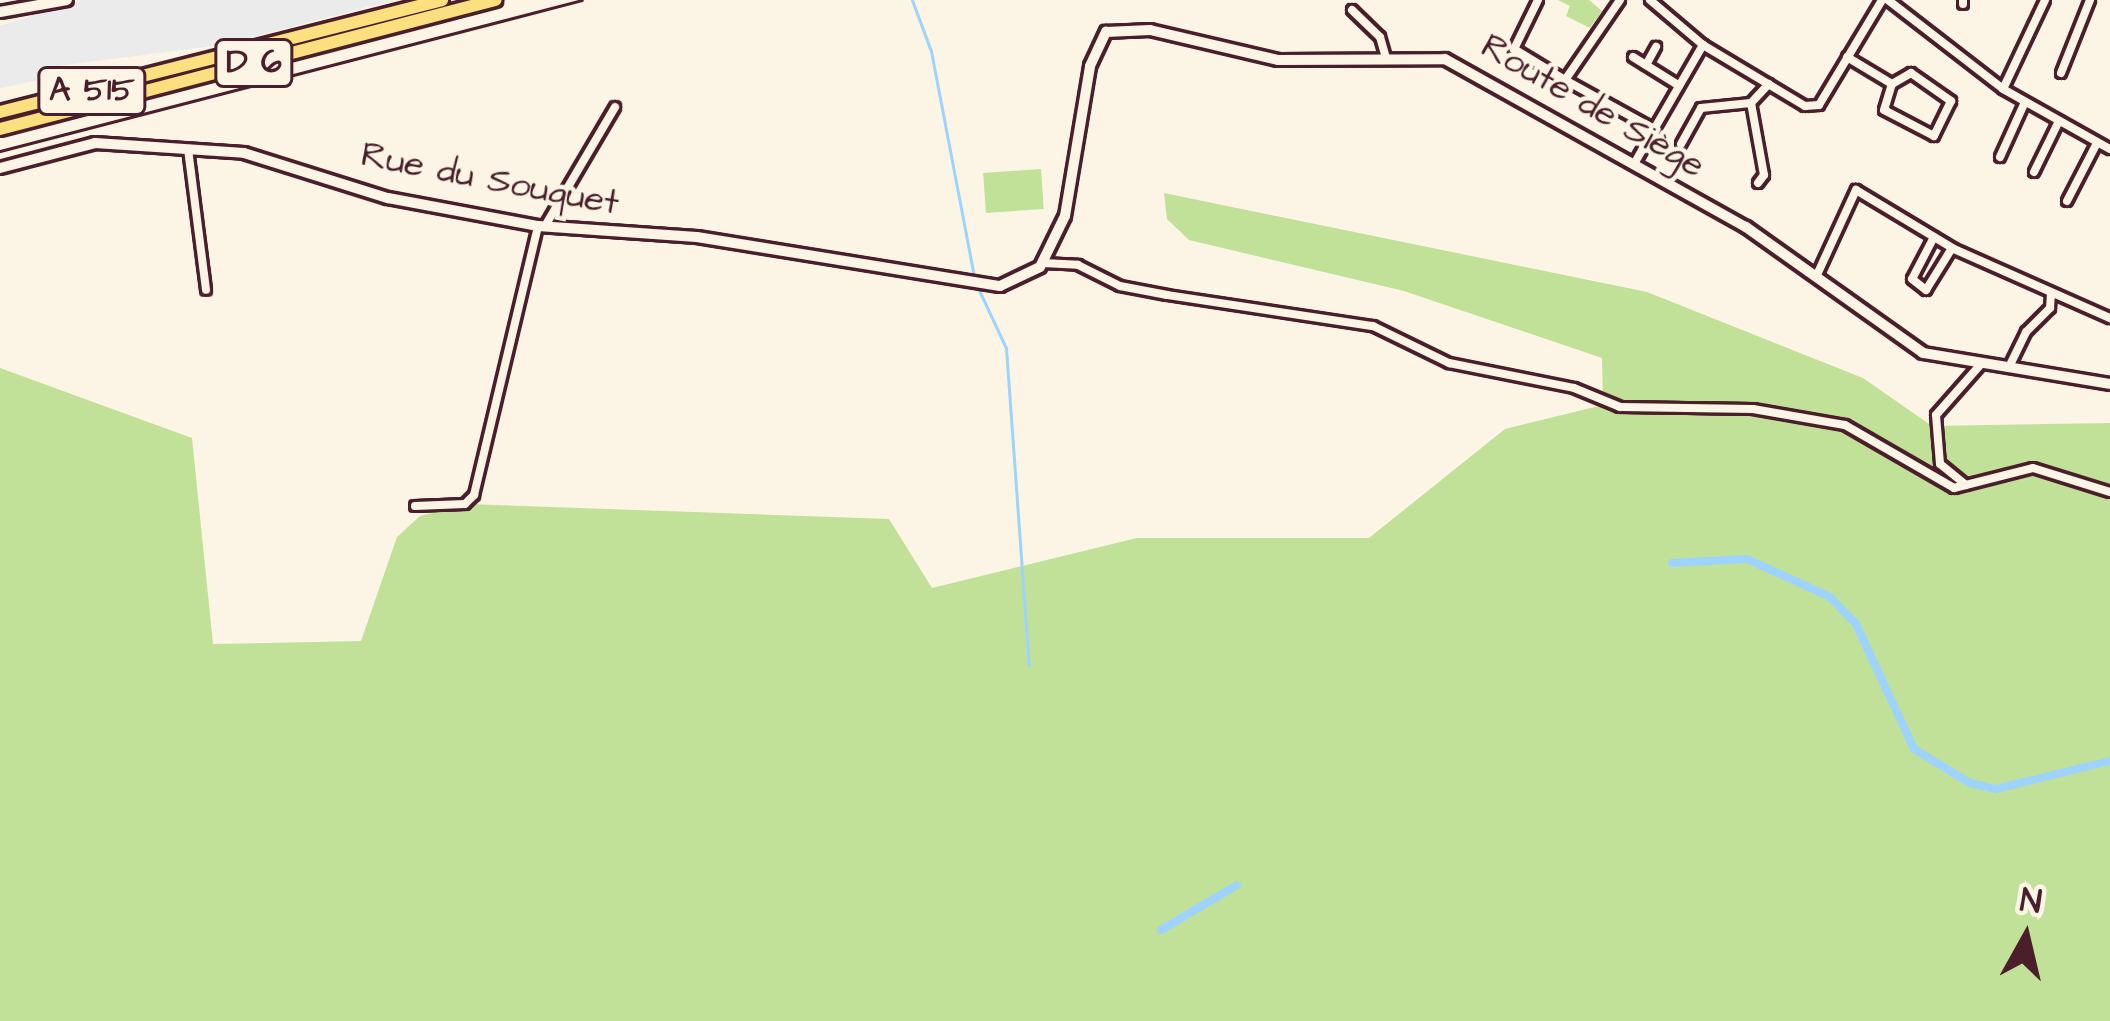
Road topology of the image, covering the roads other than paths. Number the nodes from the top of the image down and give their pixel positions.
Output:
1 (67, 0) edge
2 (442, 0) edge
3 (495, 0) edge
4 (1538, 0) edge
5 (1620, 0) edge
6 (1650, 0) edge
7 (1885, 0) edge
8 (2045, 0) edge
9 (2090, 0) edge
10 (1352, 10) dead end
11 (0, 12) edge
12 (1703, 45) junction
13 (1656, 47) dead end
14 (1633, 57) dead end
15 (1847, 57) junction
16 (1386, 58) junction
17 (1646, 65) junction
18 (2061, 73) dead end
19 (1565, 80) junction
20 (1769, 84) junction
21 (1892, 84) junction
22 (1678, 86) junction
23 (2003, 89) junction
24 (2025, 102) junction
25 (1751, 104) junction
26 (615, 107) dead end
27 (0, 114) edge
28 (2059, 121) junction
29 (4, 128) edge
30 (1653, 128) junction
31 (2097, 143) junction
32 (1681, 144) dead end
33 (188, 148) junction
34 (2110, 149) edge
35 (2000, 157) dead end
36 (1634, 164) junction
37 (0, 168) edge
38 (2034, 172) dead end
39 (1758, 183) dead end
40 (2067, 201) dead end
41 (541, 227) junction
42 (1934, 237) junction
43 (1952, 248) junction
44 (1043, 262) junction
45 (1816, 277) junction
46 (206, 290) dead end
47 (2051, 293) junction
48 (2110, 318) edge
49 (1982, 363) junction
50 (2008, 368) junction
51 (2109, 383) edge
52 (1966, 485) junction
53 (2110, 492) edge
54 (415, 506) dead end

1 - 11 street
2 - 27 highway, D 6
3 - 29 highway, D 6
4 - 19 street
5 - 19 street
6 - 12 street
7 - 15 street
7 - 23 street
8 - 23 street
9 - 18 street
10 - 16 street
12 - 20 street
12 - 22 street
13 - 17 street
14 - 17 street
15 - 20 street
15 - 21 street
16 - 36 street, Route de Siège
16 - 44 street, Route de Siège
17 - 22 street
19 - 30 street
20 - 25 street
21 - 21 street
22 - 30 street
23 - 24 street
24 - 28 street
24 - 35 street
25 - 32 street
25 - 39 street
26 - 41 street
28 - 31 street
28 - 38 street
30 - 36 street
31 - 34 street
31 - 40 street
33 - 37 street, Rue du Souquet
33 - 41 street, Rue du Souquet
33 - 46 street
36 - 45 street, Route de Siège
41 - 44 street, Rue du Souquet
41 - 54 street
42 - 43 street
42 - 43 street
42 - 45 street
43 - 47 street
44 - 52 street
45 - 49 street, Route de Siège
47 - 48 street
47 - 50 street
49 - 50 street, Route de Siège
49 - 52 street
50 - 51 street, Route de Siège
52 - 53 street

